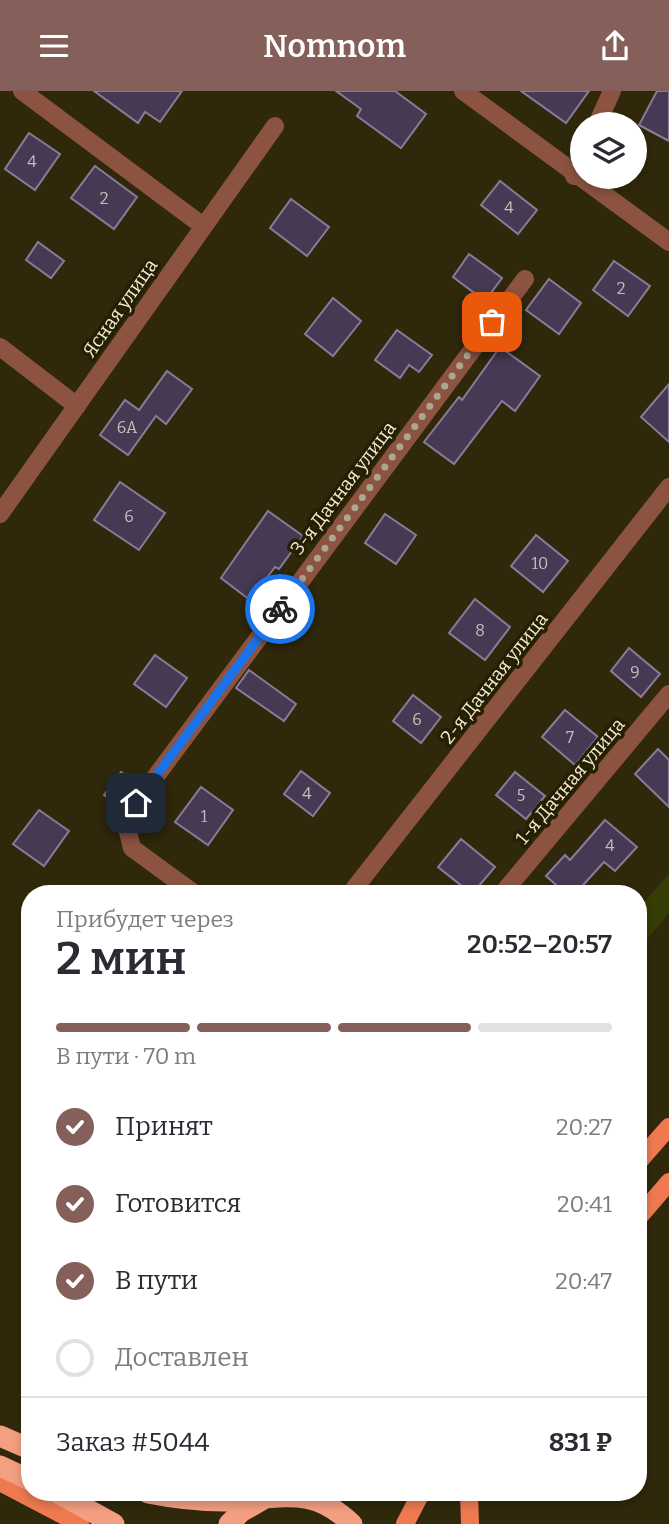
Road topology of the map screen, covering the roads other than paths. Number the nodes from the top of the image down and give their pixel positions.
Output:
1 (22, 91) edge
2 (463, 91) edge
3 (612, 91) edge
4 (602, 112) edge
5 (275, 126) dead end
6 (570, 173) edge
7 (593, 189) edge
8 (203, 226) junction
9 (669, 242) edge
10 (525, 279) dead end
11 (0, 347) edge
12 (77, 406) junction
13 (669, 487) edge
14 (0, 514) edge
15 (669, 694) edge
16 (183, 885) edge
17 (357, 885) edge
18 (510, 885) edge
19 (669, 1127) edge
20 (647, 1152) edge
21 (669, 1182) edge
22 (647, 1208) edge
23 (0, 1433) edge
24 (21, 1440) edge
25 (21, 1444) edge
26 (0, 1466) edge
27 (21, 1476) edge
28 (0, 1482) edge
29 (21, 1493) edge
30 (36, 1501) edge
31 (72, 1501) edge
32 (264, 1501) edge
33 (320, 1501) edge
34 (417, 1501) edge
35 (469, 1501) edge
36 (351, 1523) edge
37 (80, 1524) edge
38 (114, 1524) edge
39 (229, 1524) edge
40 (405, 1524) edge
41 (470, 1524) edge

1 - 8 street
2 - 6 street
3 - 4 street
5 - 8 street, Ясная улица
7 - 9 street
8 - 12 street, Ясная улица
10 - 16 street, 3-я Дачная улица
11 - 12 street
12 - 14 street, Ясная улица
13 - 17 street, 2-я Дачная улица
15 - 18 street, 1-я Дачная улица
19 - 20 main road
21 - 22 main road
23 - 24 main road
23 - 25 highway
26 - 27 highway
28 - 29 main road
30 - 37 main road
31 - 38 highway
32 - 39 highway
33 - 36 highway
34 - 40 main road
35 - 41 main road

